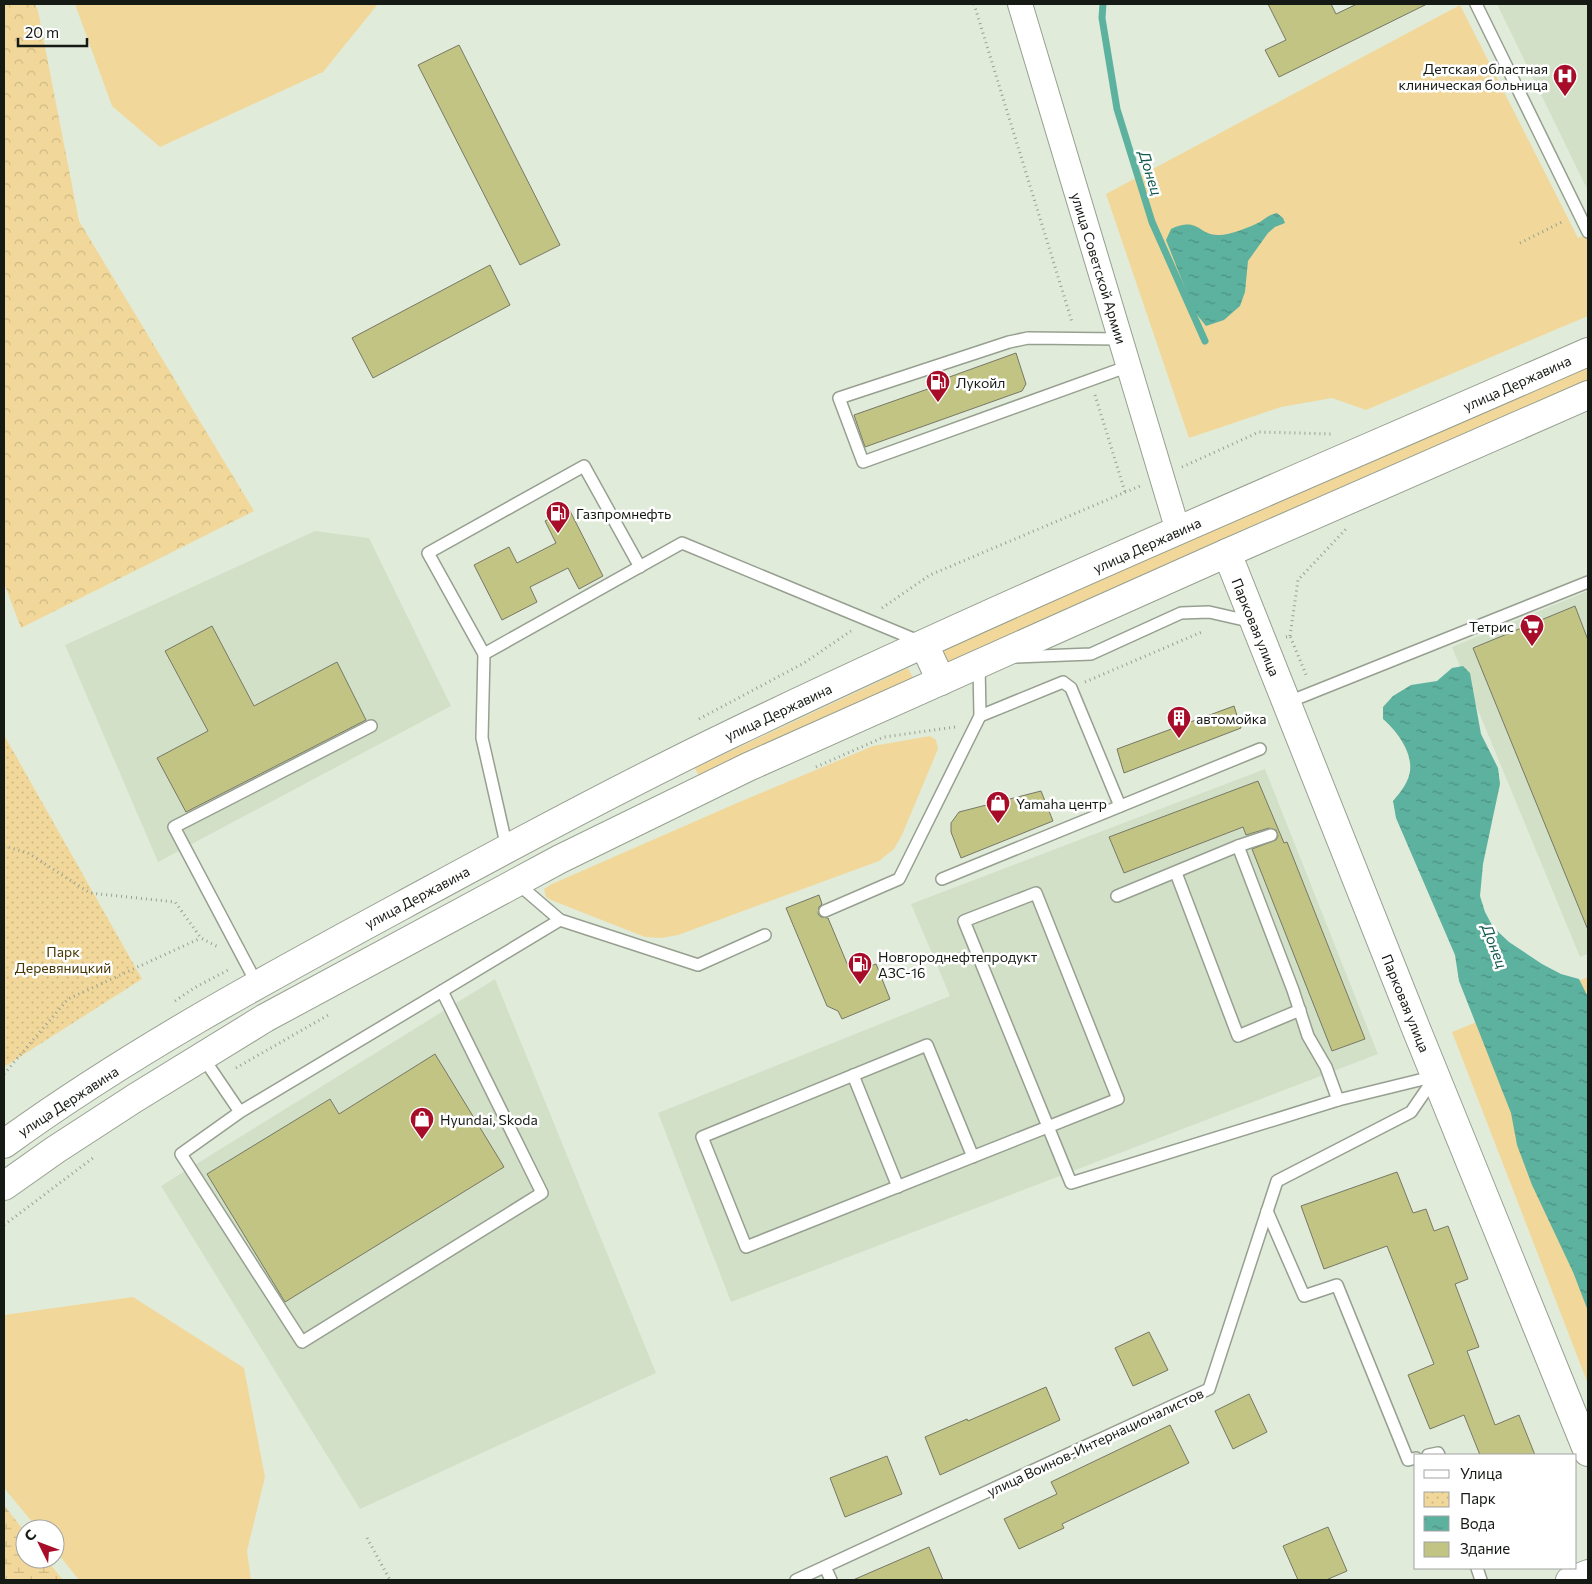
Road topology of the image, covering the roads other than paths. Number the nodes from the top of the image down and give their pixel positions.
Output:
1 (1020, 4) edge
2 (1476, 4) edge
3 (1584, 216) edge
4 (1588, 232) edge
5 (1120, 339) junction
6 (1588, 352) edge
7 (1129, 366) junction
8 (1588, 395) edge
9 (1178, 531) junction
10 (1227, 554) junction
11 (640, 567) junction
12 (1588, 582) edge
13 (1254, 622) junction
14 (924, 644) junction
15 (484, 654) junction
16 (986, 661) junction
17 (941, 681) junction
18 (1286, 703) junction
19 (978, 720) junction
20 (371, 726) dead end
21 (1260, 749) dead end
22 (1120, 806) junction
23 (1271, 835) dead end
24 (1238, 846) junction
25 (507, 848) junction
26 (1176, 873) junction
27 (942, 879) dead end
28 (516, 882) junction
29 (1117, 896) dead end
30 (825, 911) dead end
31 (560, 920) junction
32 (765, 935) dead end
33 (251, 972) junction
34 (442, 991) junction
35 (1300, 1010) junction
36 (202, 1056) junction
37 (853, 1075) junction
38 (1436, 1076) junction
39 (1338, 1100) junction
40 (240, 1112) junction
41 (1048, 1127) junction
42 (4, 1144) edge
43 (973, 1157) junction
44 (4, 1186) edge
45 (898, 1187) junction
46 (1268, 1211) junction
47 (1588, 1452) edge
48 (1414, 1458) edge
49 (825, 1568) junction
50 (1588, 1572) edge
51 (796, 1580) edge
52 (831, 1580) edge
53 (1568, 1580) edge

1 - 5 street, улица Советской Армии
2 - 3 lane
3 - 4 lane
5 - 7 street, улица Советской Армии
5 - 7 lane
6 - 9 main road, улица Державина
7 - 9 street, улица Советской Армии
8 - 10 main road
9 - 14 main road, улица Державина
10 - 13 main road, Парковая улица
10 - 16 main road
11 - 14 lane
11 - 15 lane
11 - 15 lane
12 - 18 lane
13 - 16 lane
13 - 18 main road, Парковая улица
14 - 17 main road
14 - 25 main road, улица Державина
15 - 25 lane
16 - 17 main road
16 - 19 lane
17 - 28 main road
18 - 38 main road, Парковая улица
19 - 22 lane
19 - 30 lane
20 - 33 lane
21 - 22 lane
22 - 27 lane
23 - 24 lane
24 - 26 lane
24 - 35 lane
25 - 33 main road, улица Державина
26 - 29 lane
26 - 35 lane
28 - 31 lane
28 - 36 main road
31 - 32 lane
31 - 34 lane
33 - 42 main road, улица Державина
34 - 40 lane
34 - 40 lane
35 - 39 lane
36 - 40 lane
36 - 44 main road
37 - 43 lane
37 - 45 lane
37 - 45 lane
38 - 39 lane
38 - 46 lane, улица Воинов-Интернационалистов
38 - 47 main road, Парковая улица
39 - 41 lane
41 - 41 lane
41 - 43 lane
43 - 45 lane
46 - 48 lane
46 - 49 lane, улица Воинов-Интернационалистов
49 - 51 lane, улица Воинов-Интернационалистов
49 - 52 lane
50 - 53 street

